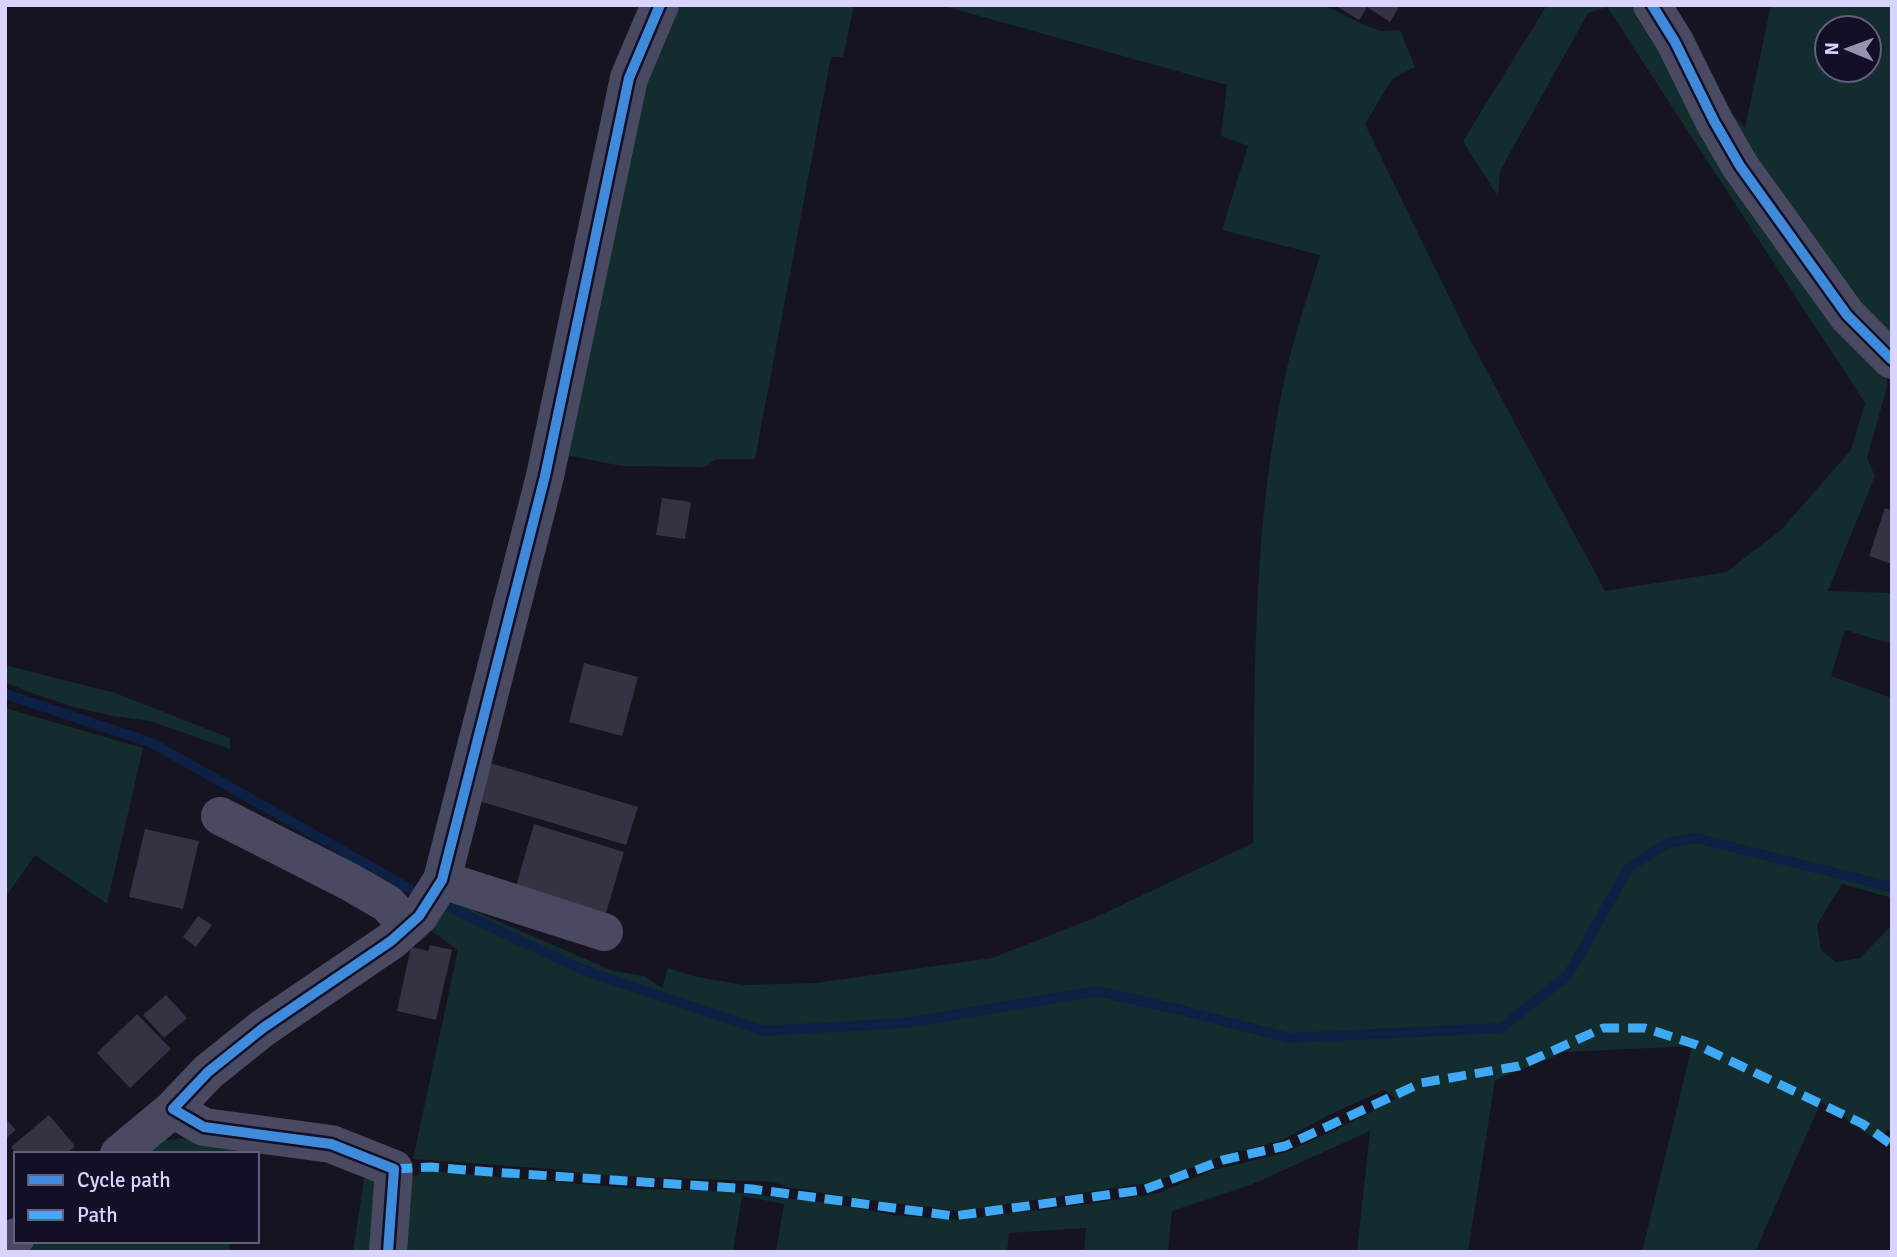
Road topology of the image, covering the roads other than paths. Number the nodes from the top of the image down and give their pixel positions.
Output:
1 (660, 5) edge
2 (1652, 5) edge
3 (1892, 360) edge
4 (220, 816) dead end
5 (441, 882) junction
6 (413, 921) junction
7 (604, 932) dead end
8 (173, 1109) junction
9 (121, 1152) edge
10 (388, 1252) edge

1 - 5 street
2 - 3 street
4 - 6 street
5 - 6 street
5 - 7 street
6 - 8 street
8 - 9 street
8 - 10 street

